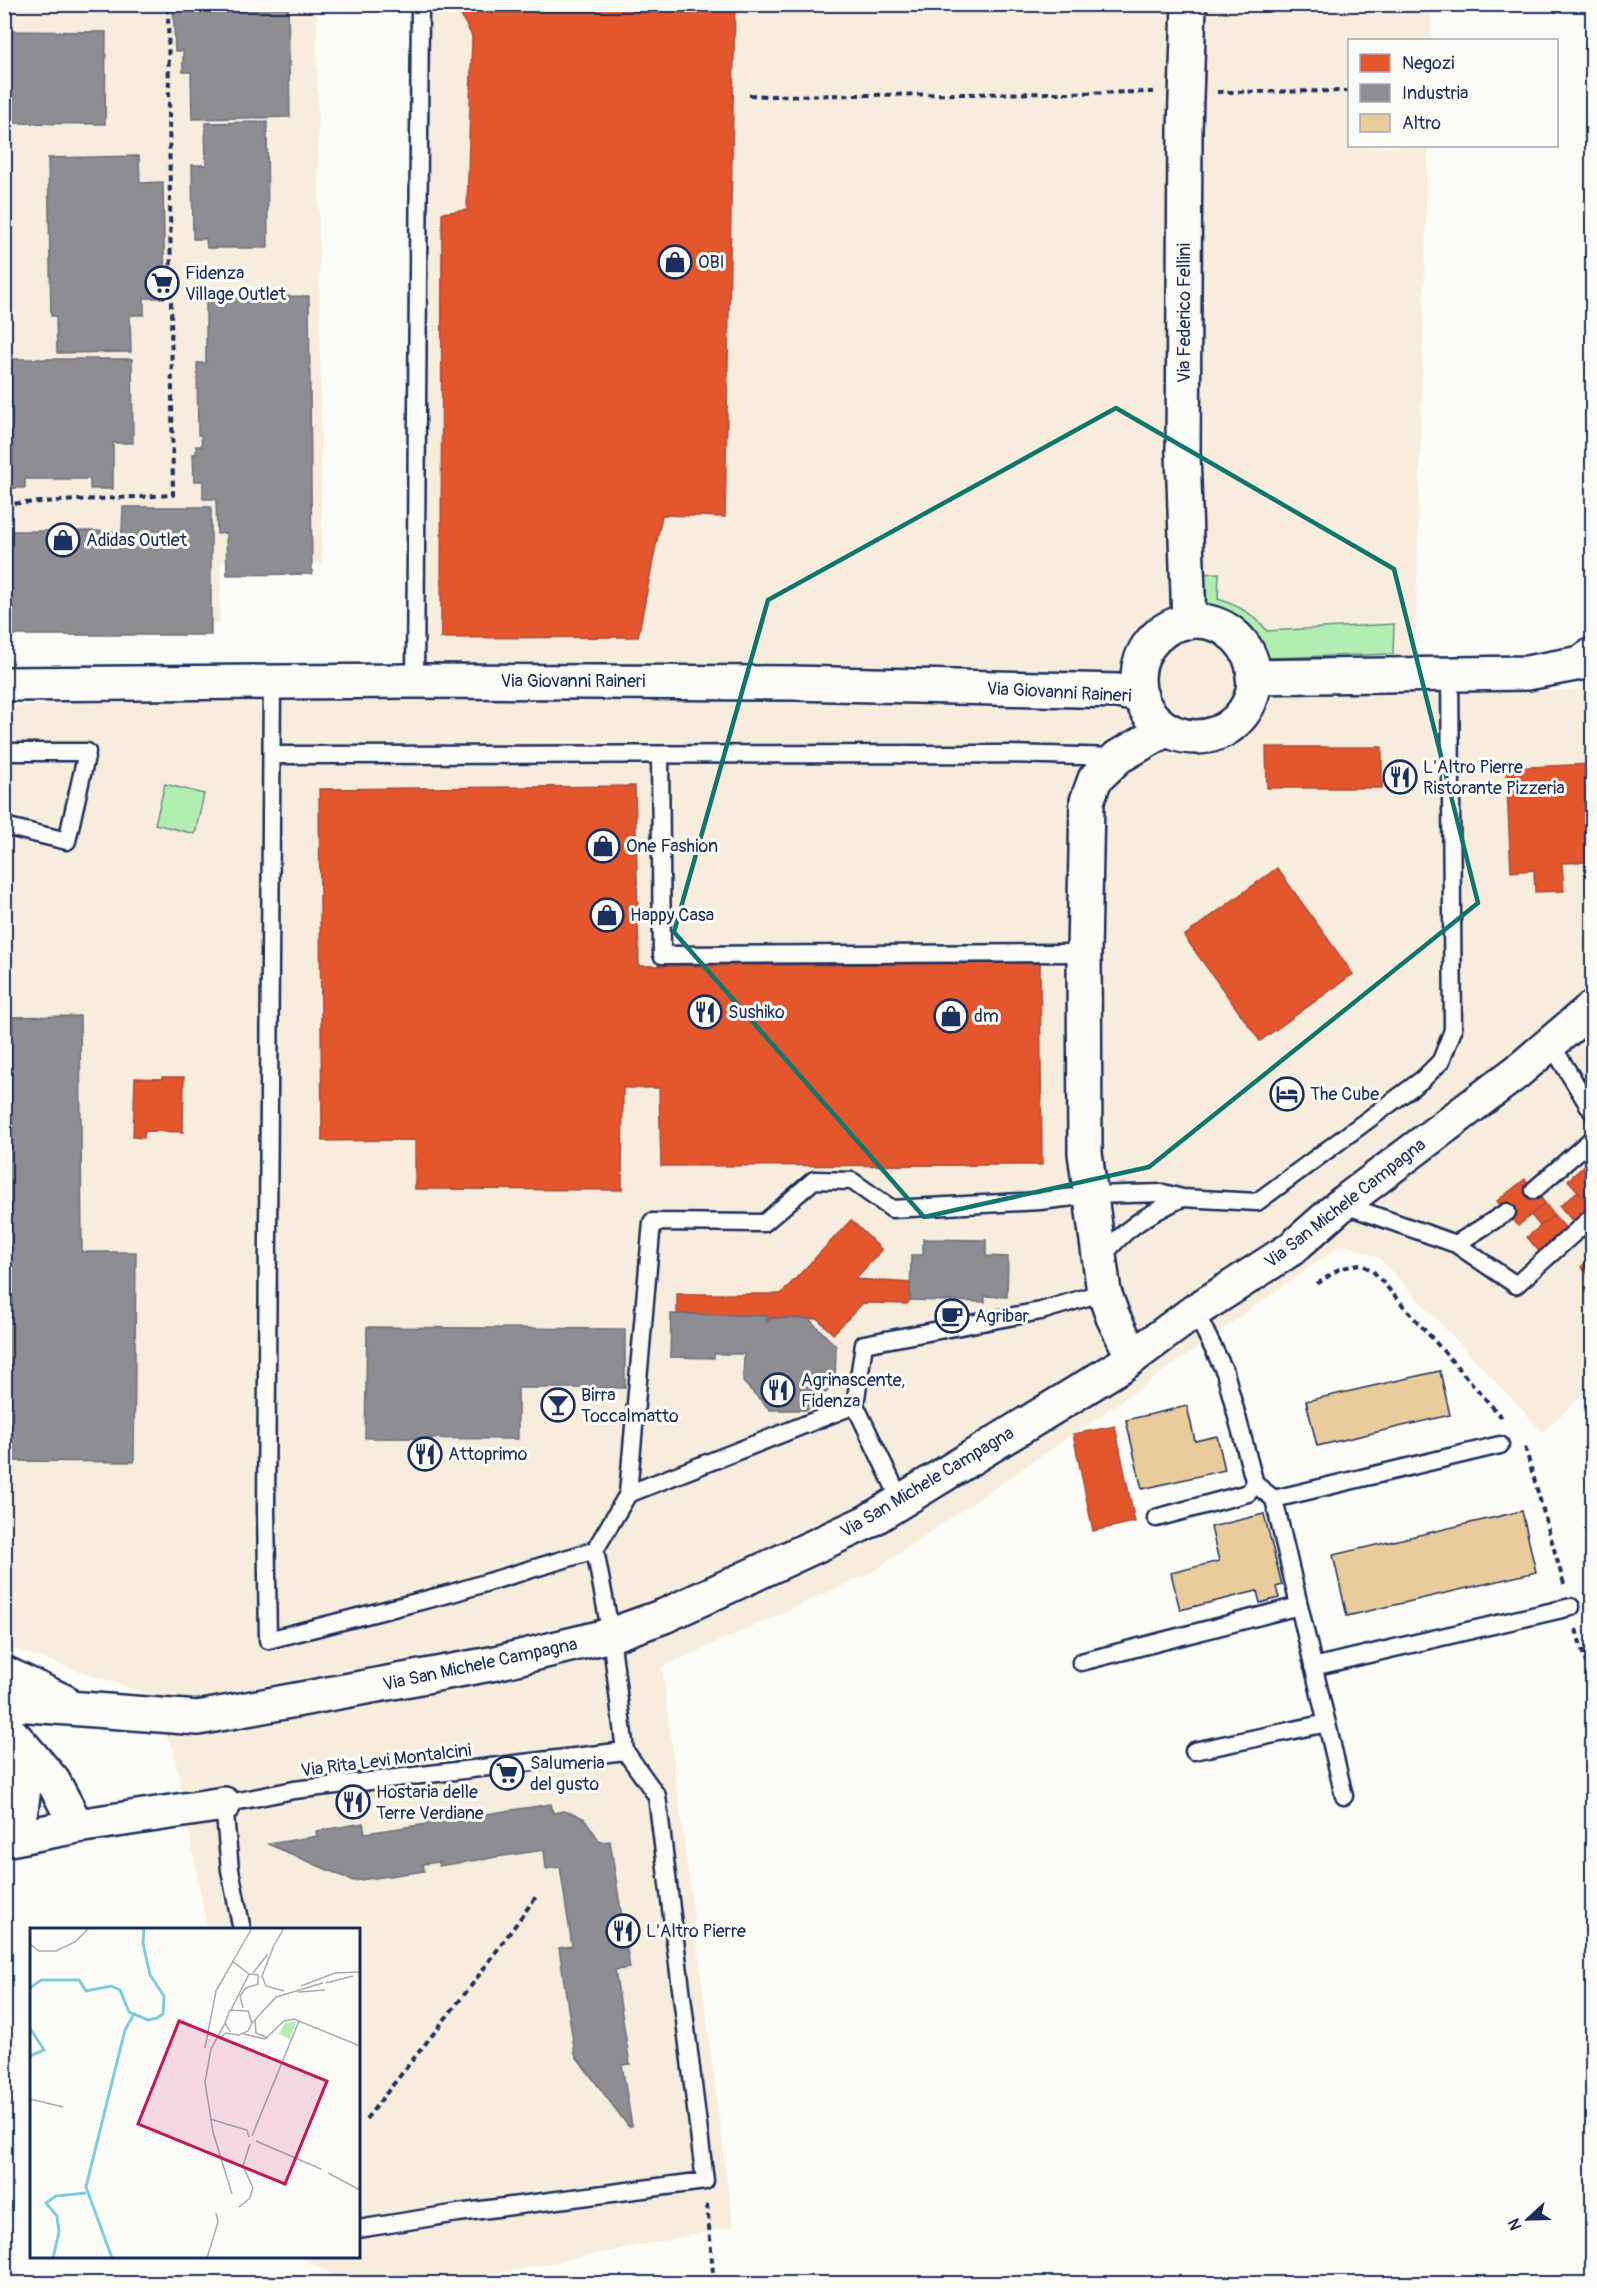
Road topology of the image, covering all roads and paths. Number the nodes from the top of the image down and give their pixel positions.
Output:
1 (168, 4) edge
2 (420, 4) edge
3 (1189, 4) edge
4 (1186, 92) junction
5 (1348, 92) edge
6 (748, 95) dead end
7 (4, 504) edge
8 (1189, 622) junction
9 (1593, 655) edge
10 (1450, 674) junction
11 (1253, 677) junction
12 (415, 681) junction
13 (272, 682) junction
14 (4, 684) edge
15 (1141, 696) junction
16 (1167, 729) junction
17 (4, 752) edge
18 (660, 754) junction
19 (272, 755) junction
20 (1118, 757) junction
21 (4, 826) edge
22 (1084, 953) junction
23 (1593, 1008) edge
24 (1551, 1044) junction
25 (1593, 1111) edge
26 (1593, 1139) edge
27 (1534, 1190) dead end
28 (1090, 1195) junction
29 (1182, 1198) junction
30 (1342, 1204) junction
31 (1507, 1212) dead end
32 (1593, 1217) edge
33 (1456, 1244) junction
34 (1339, 1269) dead end
35 (1102, 1277) junction
36 (1317, 1284) dead end
37 (1195, 1311) junction
38 (1133, 1357) junction
39 (855, 1405) junction
40 (1500, 1445) dead end
41 (1255, 1484) junction
42 (628, 1494) junction
43 (1274, 1499) junction
44 (901, 1501) junction
45 (1156, 1518) dead end
46 (595, 1550) junction
47 (1299, 1606) junction
48 (1571, 1607) dead end
49 (611, 1635) junction
50 (1081, 1662) dead end
51 (1313, 1667) junction
52 (4, 1673) edge
53 (4, 1703) edge
54 (81, 1710) junction
55 (1327, 1723) junction
56 (13, 1735) edge
57 (625, 1751) junction
58 (1194, 1751) dead end
59 (1344, 1796) dead end
60 (224, 1804) junction
61 (77, 1826) junction
62 (4, 1833) edge
63 (4, 1840) edge
64 (538, 1894) dead end
65 (242, 1928) edge
66 (366, 2119) dead end
67 (705, 2181) junction
68 (360, 2229) edge
69 (714, 2283) edge

1 - 7 path
2 - 12 lane
3 - 4 street, Via Federico Fellini
4 - 5 path
4 - 6 path
4 - 8 street, Via Federico Fellini
8 - 11 street
8 - 15 street
9 - 10 street
10 - 11 street
10 - 29 lane
11 - 16 street
12 - 13 street, Via Giovanni Raineri
12 - 15 street, Via Giovanni Raineri
13 - 14 street, Via Giovanni Raineri
13 - 19 lane
15 - 16 street
16 - 20 street
17 - 21 lane
18 - 19 lane
18 - 20 lane
18 - 22 lane
19 - 46 lane
20 - 22 street
22 - 28 street
23 - 24 street, Via San Michele Campagna
24 - 25 lane
24 - 30 street, Via San Michele Campagna
26 - 27 lane
28 - 29 lane
28 - 35 street
28 - 42 lane
29 - 35 lane
30 - 33 lane
30 - 37 street, Via San Michele Campagna
31 - 33 lane
32 - 33 lane
34 - 36 path
35 - 38 street
35 - 39 lane
37 - 38 street, Via San Michele Campagna
37 - 41 lane
38 - 44 street, Via San Michele Campagna
39 - 42 lane
39 - 44 lane
40 - 43 lane
41 - 43 lane
41 - 45 lane
42 - 46 lane
43 - 47 lane
44 - 49 street, Via San Michele Campagna
46 - 49 lane
47 - 50 lane
47 - 51 lane
48 - 51 lane
49 - 54 street, Via San Michele Campagna
49 - 57 lane
51 - 55 lane
52 - 54 street, Via San Michele Campagna
53 - 54 street, Via San Michele Campagna
55 - 58 lane
55 - 59 lane
56 - 61 street
56 - 62 street
57 - 60 lane, Via Rita Levi Montalcini
57 - 67 lane
60 - 61 street
60 - 65 lane
61 - 63 street
64 - 66 path
67 - 68 lane
67 - 69 path

